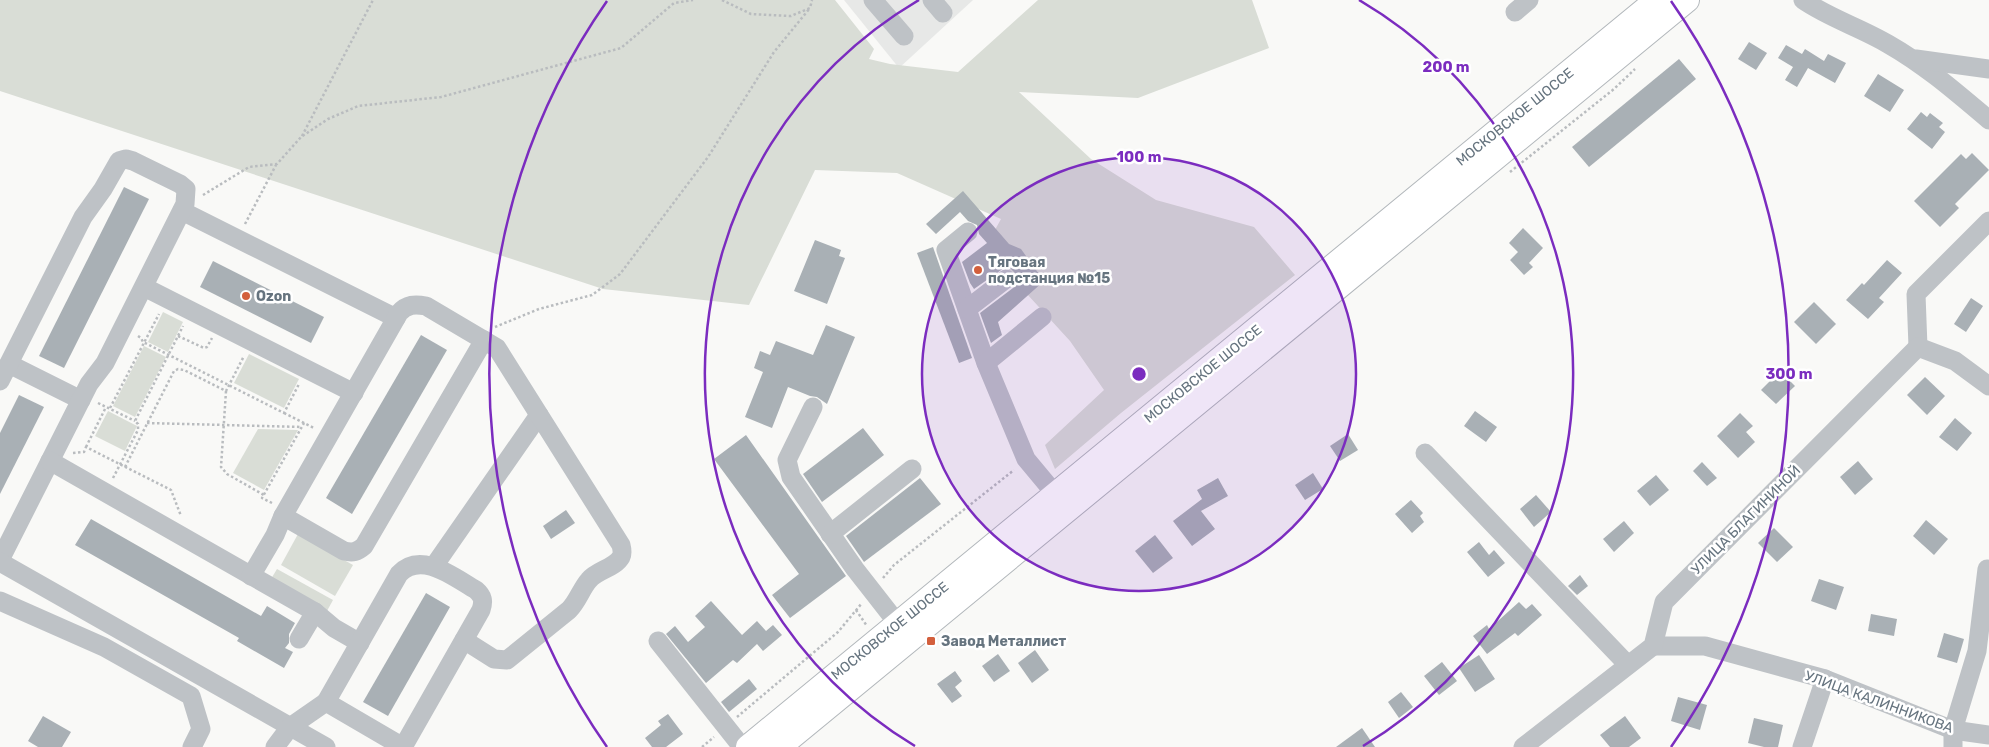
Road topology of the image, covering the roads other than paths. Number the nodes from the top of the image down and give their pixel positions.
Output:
1 (873, 0) edge
2 (1657, 0) edge
3 (1687, 0) edge
4 (1803, 0) edge
5 (904, 36) dead end
6 (1912, 59) junction
7 (1989, 69) edge
8 (1989, 120) edge
9 (184, 204) junction
10 (1989, 221) edge
11 (968, 232) dead end
12 (1006, 279) dead end
13 (144, 287) junction
14 (967, 309) junction
15 (1042, 317) dead end
16 (396, 318) junction
17 (487, 335) junction
18 (1918, 347) junction
19 (986, 363) junction
20 (9, 364) junction
21 (0, 381) edge
22 (1989, 386) edge
23 (354, 393) junction
24 (82, 398) junction
25 (813, 407) dead end
26 (539, 416) junction
27 (1425, 453) dead end
28 (52, 457) junction
29 (912, 469) dead end
30 (1056, 495) junction
31 (284, 514) junction
32 (830, 534) junction
33 (0, 561) edge
34 (434, 566) junction
35 (1987, 569) dead end
36 (251, 576) junction
37 (0, 602) edge
38 (315, 612) junction
39 (898, 624) junction
40 (299, 639) dead end
41 (464, 640) junction
42 (658, 641) dead end
43 (360, 643) junction
44 (1653, 646) junction
45 (1628, 665) junction
46 (1825, 679) junction
47 (326, 702) junction
48 (290, 727) junction
49 (1989, 735) edge
50 (1953, 739) edge
51 (192, 747) edge
52 (275, 747) edge
53 (326, 747) edge
54 (403, 747) edge
55 (742, 747) edge
56 (748, 747) edge
57 (779, 747) edge
58 (1523, 747) edge
59 (1802, 747) edge

1 - 5 street
2 - 30 main road, МОСКОВСКОЕ ШОССЕ
3 - 57 main road, МОСКОВСКОЕ ШОССЕ
4 - 6 street
6 - 7 street
6 - 8 street
9 - 13 street
9 - 16 street
9 - 20 street
10 - 18 street
11 - 14 street
12 - 14 street
13 - 23 street
13 - 24 street
14 - 19 street
15 - 19 street
16 - 17 street
16 - 23 street
17 - 26 street
17 - 31 street
18 - 22 street
18 - 44 street, УЛИЦА БЛАГИНИНОЙ
19 - 30 street
20 - 21 street
20 - 24 street
23 - 31 street
24 - 28 street
25 - 32 street
26 - 34 street
26 - 41 street
27 - 45 street
28 - 33 street
28 - 36 street
29 - 32 street
30 - 39 main road, МОСКОВСКОЕ ШОССЕ
31 - 36 street
32 - 39 street
33 - 48 street
34 - 41 street
34 - 43 street
35 - 50 street
36 - 38 street
37 - 51 street
38 - 40 street
38 - 43 street
39 - 56 main road, МОСКОВСКОЕ ШОССЕ
41 - 54 street
42 - 55 street
43 - 47 street
44 - 45 street
44 - 46 street, УЛИЦА КАЛИННИКОВА
45 - 58 street
46 - 50 street, УЛИЦА КАЛИННИКОВА
46 - 59 street
47 - 48 street
47 - 54 street
48 - 52 street
48 - 53 street
49 - 50 street, УЛИЦА КАЛИННИКОВА

